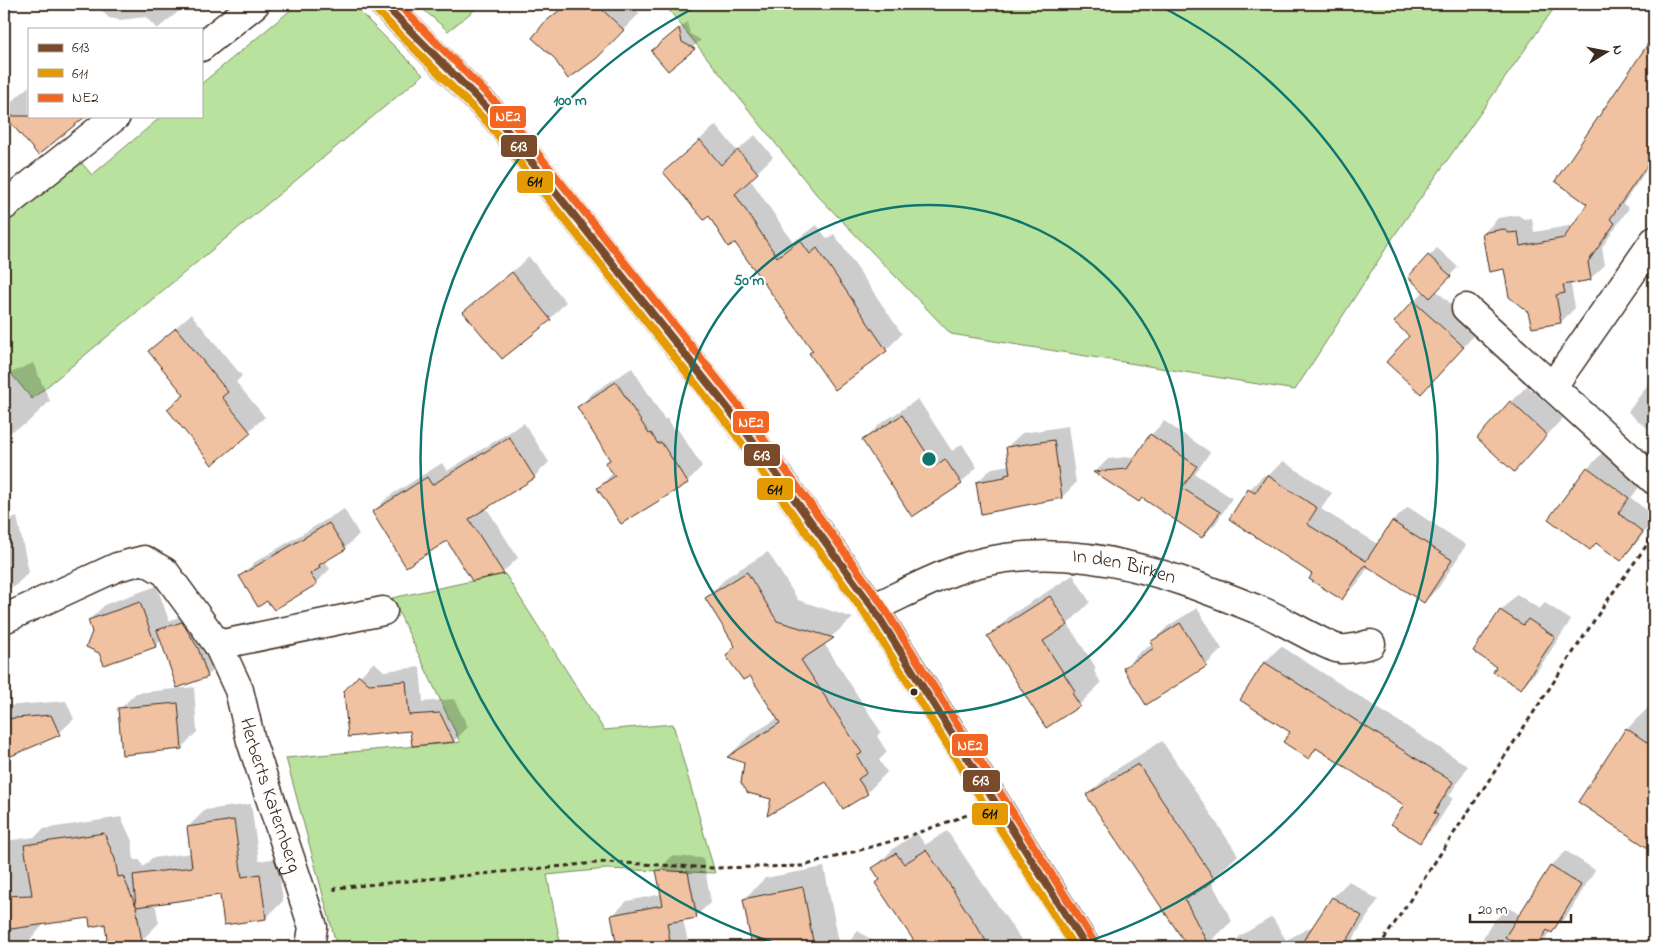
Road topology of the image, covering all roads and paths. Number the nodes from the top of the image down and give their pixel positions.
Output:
1 (255, 4) edge
2 (384, 4) edge
3 (202, 46) edge
4 (114, 118) edge
5 (4, 206) edge
6 (1654, 241) edge
7 (1466, 308) dead end
8 (1553, 386) junction
9 (1654, 480) edge
10 (1654, 535) edge
11 (873, 608) junction
12 (383, 611) dead end
13 (4, 619) edge
14 (1371, 644) dead end
15 (218, 645) junction
16 (996, 805) junction
17 (336, 898) dead end
18 (310, 947) edge
19 (1086, 947) edge
20 (1379, 947) edge

1 - 3 street
2 - 11 street
4 - 5 street
6 - 8 street
7 - 8 street
8 - 9 street
10 - 20 path
11 - 14 street, In den Birken
11 - 16 street
12 - 15 street
13 - 15 street, Herberts Katernberg
15 - 18 street, Herberts Katernberg
16 - 17 path
16 - 19 street

